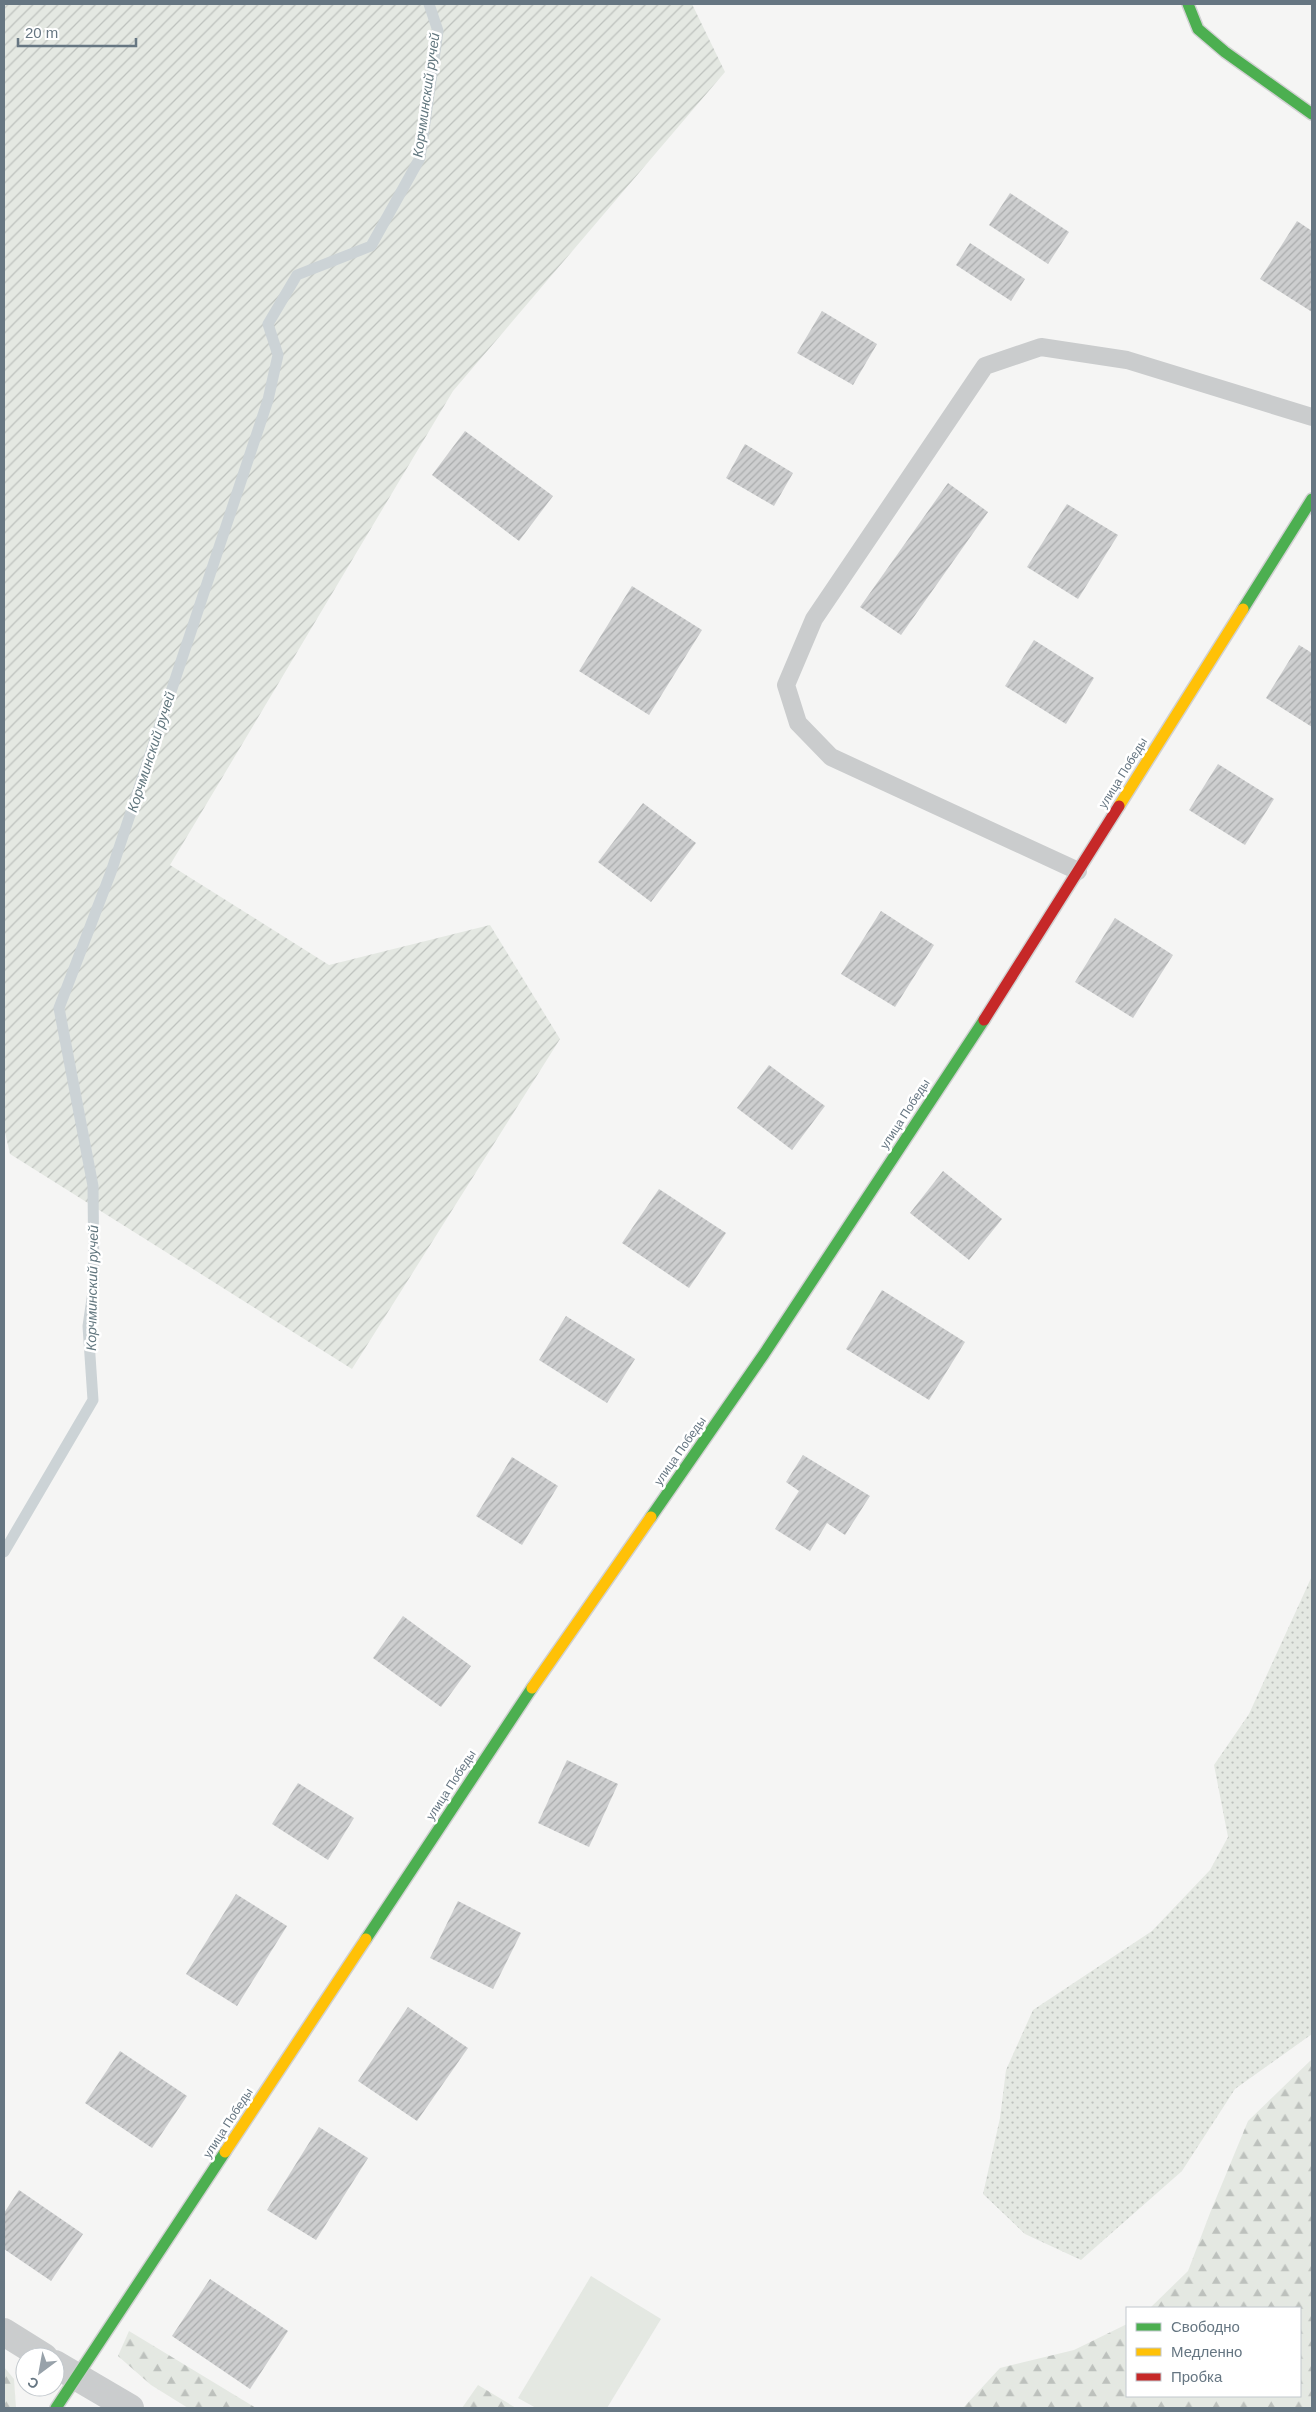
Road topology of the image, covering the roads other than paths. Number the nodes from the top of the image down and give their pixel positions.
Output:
1 (1188, 4) edge
2 (1312, 114) edge
3 (1312, 417) edge
4 (1312, 499) edge
5 (1078, 871) junction
6 (4, 2332) edge
7 (28, 2347) edge
8 (66, 2371) edge
9 (56, 2408) edge
10 (130, 2408) edge

1 - 2 street
3 - 5 lane
4 - 5 street, улица Победы
5 - 8 street, улица Победы
6 - 7 street
8 - 9 street, улица Победы
8 - 10 street

